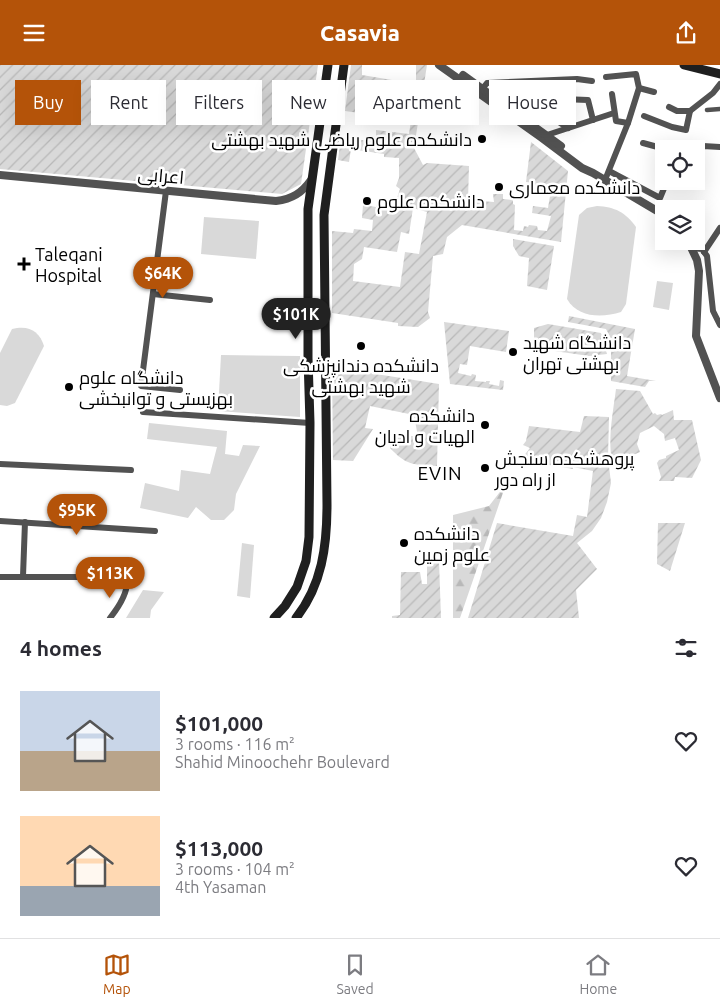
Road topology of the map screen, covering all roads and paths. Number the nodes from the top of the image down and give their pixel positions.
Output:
1 (328, 65) edge
2 (344, 65) edge
3 (439, 65) edge
4 (448, 65) edge
5 (688, 65) edge
6 (720, 75) edge
7 (606, 77) dead end
8 (592, 81) dead end
9 (720, 84) edge
10 (483, 88) junction
11 (639, 88) junction
12 (489, 92) edge
13 (654, 92) dead end
14 (612, 94) dead end
15 (576, 100) edge
16 (669, 107) dead end
17 (720, 109) edge
18 (706, 110) dead end
19 (690, 111) junction
20 (614, 113) junction
21 (644, 116) dead end
22 (593, 120) junction
23 (628, 123) junction
24 (533, 125) edge
25 (563, 125) edge
26 (568, 128) junction
27 (547, 135) junction
28 (643, 143) dead end
29 (655, 146) edge
30 (705, 146) edge
31 (720, 147) edge
32 (608, 171) junction
33 (593, 173) junction
34 (0, 175) edge
35 (311, 180) junction
36 (605, 180) junction
37 (663, 190) edge
38 (166, 191) junction
39 (655, 210) edge
40 (720, 228) edge
41 (692, 250) edge
42 (701, 250) edge
43 (704, 252) junction
44 (153, 294) junction
45 (210, 299) dead end
46 (720, 323) edge
47 (180, 390) dead end
48 (719, 397) edge
49 (143, 412) dead end
50 (310, 423) junction
51 (0, 464) edge
52 (131, 470) dead end
53 (0, 521) edge
54 (25, 522) junction
55 (155, 531) dead end
56 (23, 576) junction
57 (0, 577) edge
58 (110, 618) edge
59 (274, 618) edge
60 (296, 618) edge

1 - 35 main road
2 - 60 main road
3 - 33 street
4 - 10 street
5 - 6 main road
7 - 11 street
8 - 10 street
9 - 19 street
10 - 12 street
11 - 13 street
11 - 23 street
14 - 20 street
15 - 22 street
16 - 19 street
17 - 18 street
19 - 21 street
20 - 22 street
20 - 23 street
22 - 26 street
23 - 32 street
24 - 27 street
25 - 26 street
26 - 27 street
27 - 33 street
28 - 29 street
30 - 31 street
32 - 36 street
32 - 37 street
33 - 36 street
34 - 38 street, اعرابی
35 - 38 street, اعرابی
35 - 50 main road
36 - 39 street
38 - 44 street
40 - 43 street
41 - 48 street
42 - 43 street
43 - 46 street
44 - 45 street
44 - 47 street
49 - 50 street
50 - 59 main road
51 - 52 street
53 - 54 street
54 - 55 street
54 - 56 street
56 - 57 street
56 - 58 street

